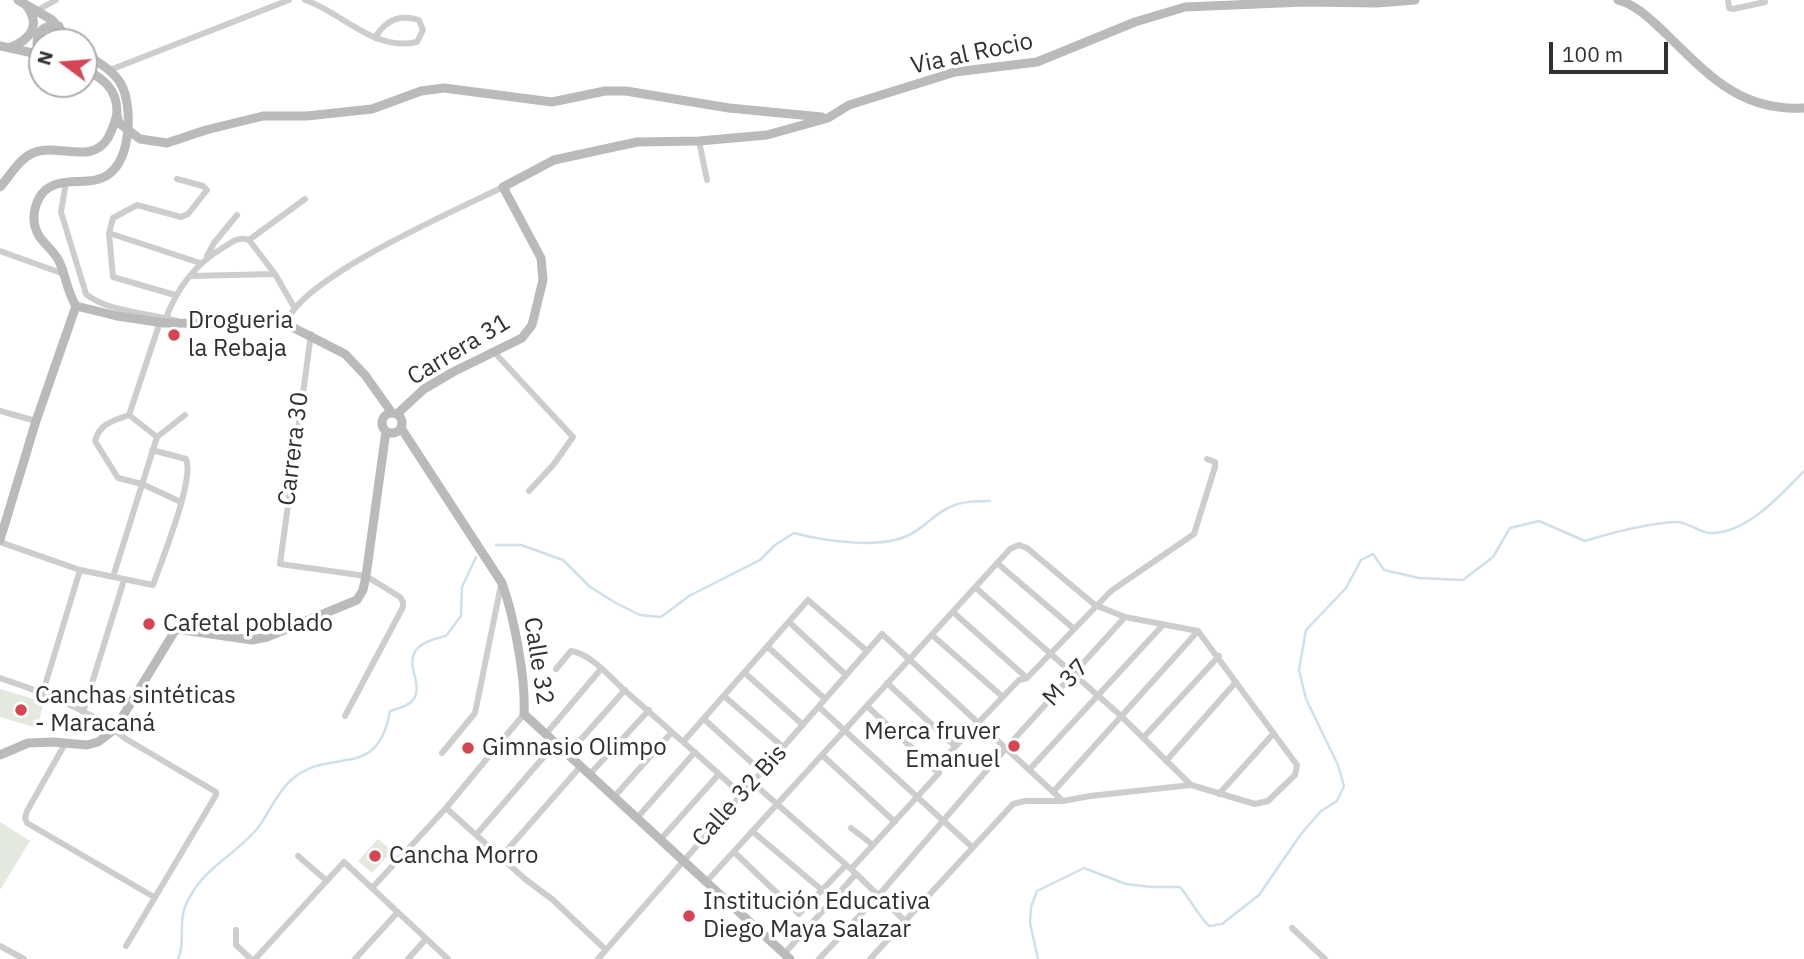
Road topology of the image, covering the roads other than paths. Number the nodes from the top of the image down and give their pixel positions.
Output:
1 (56, 0) edge
2 (289, 0) edge
3 (305, 0) edge
4 (1415, 0) edge
5 (1620, 0) edge
6 (1728, 0) edge
7 (21, 2) edge
8 (1765, 2) dead end
9 (38, 10) junction
10 (60, 26) joint
11 (44, 28) edge
12 (375, 38) junction
13 (5, 47) edge
14 (28, 51) edge
15 (98, 62) edge
16 (110, 70) junction
17 (98, 78) edge
18 (1804, 108) edge
19 (117, 115) junction
20 (828, 118) junction
21 (129, 131) junction
22 (699, 141) junction
23 (177, 179) dead end
24 (707, 180) dead end
25 (66, 182) junction
26 (0, 187) edge
27 (503, 187) junction
28 (305, 198) dead end
29 (237, 215) dead end
30 (109, 233) junction
31 (249, 240) junction
32 (0, 251) edge
33 (203, 261) junction
34 (64, 274) junction
35 (275, 274) junction
36 (190, 276) junction
37 (176, 295) junction
38 (76, 306) junction
39 (294, 307) junction
40 (163, 321) junction
41 (286, 324) junction
42 (311, 334) junction
43 (495, 353) junction
44 (0, 411) edge
45 (129, 415) junction
46 (185, 415) dead end
47 (393, 415) junction
48 (36, 421) junction
49 (394, 431) junction
50 (157, 437) junction
51 (152, 450) junction
52 (1207, 459) dead end
53 (142, 484) junction
54 (1199, 486) dead end
55 (1208, 488) junction
56 (529, 491) dead end
57 (181, 502) junction
58 (0, 541) edge
59 (997, 563) junction
60 (80, 570) junction
61 (366, 576) junction
62 (113, 577) junction
63 (124, 580) junction
64 (502, 583) junction
65 (976, 588) junction
66 (1095, 605) junction
67 (953, 612) junction
68 (1125, 617) junction
69 (790, 623) junction
70 (1162, 626) junction
71 (1073, 628) junction
72 (1198, 631) junction
73 (932, 635) junction
74 (768, 648) junction
75 (867, 651) junction
76 (1050, 653) junction
77 (1219, 656) junction
78 (910, 659) junction
79 (601, 668) junction
80 (556, 670) dead end
81 (745, 673) junction
82 (846, 675) junction
83 (1073, 675) junction
84 (0, 678) edge
85 (1027, 678) junction
86 (1236, 682) junction
87 (887, 683) junction
88 (625, 690) junction
89 (43, 692) junction
90 (724, 696) junction
91 (1098, 696) junction
92 (1003, 697) junction
93 (825, 699) junction
94 (867, 706) junction
95 (819, 707) junction
96 (649, 710) junction
97 (83, 712) junction
98 (523, 714) junction
99 (1120, 715) junction
100 (345, 716) dead end
101 (704, 719) junction
102 (978, 723) junction
103 (803, 725) junction
104 (115, 729) junction
105 (845, 730) junction
106 (672, 732) junction
107 (1273, 734) junction
108 (545, 735) junction
109 (1143, 738) junction
110 (66, 742) junction
111 (683, 742) junction
112 (555, 744) junction
113 (955, 746) junction
114 (783, 747) junction
115 (1006, 748) junction
116 (695, 752) junction
117 (442, 753) dead end
118 (0, 755) edge
119 (567, 755) junction
120 (822, 755) junction
121 (1166, 761) junction
122 (580, 767) junction
123 (934, 769) junction
124 (1029, 770) junction
125 (762, 772) junction
126 (719, 774) junction
127 (589, 775) junction
128 (752, 783) junction
129 (1191, 785) junction
130 (1053, 792) junction
131 (1219, 794) junction
132 (742, 795) junction
133 (614, 797) junction
134 (917, 797) junction
135 (1063, 801) junction
136 (777, 804) junction
137 (446, 808) junction
138 (637, 818) junction
139 (943, 820) junction
140 (895, 822) junction
141 (851, 828) dead end
142 (752, 831) junction
143 (476, 835) junction
144 (660, 839) junction
145 (873, 845) junction
146 (972, 847) junction
147 (734, 852) junction
148 (298, 856) dead end
149 (501, 858) junction
150 (682, 861) junction
151 (851, 870) junction
152 (327, 881) junction
153 (706, 882) junction
154 (372, 888) junction
155 (823, 891) junction
156 (878, 896) junction
157 (154, 897) junction
158 (397, 913) junction
159 (906, 922) junction
160 (1292, 928) dead end
161 (236, 930) dead end
162 (426, 939) junction
163 (0, 946) edge
164 (127, 946) dead end
165 (606, 950) junction
166 (787, 956) edge
167 (257, 958) edge
168 (24, 959) edge
169 (355, 959) edge
170 (408, 959) edge
171 (447, 959) edge
172 (598, 959) edge
173 (819, 959) edge
174 (870, 959) edge
175 (1325, 959) edge

1 - 9 street
2 - 16 street
3 - 12 street
4 - 20 main road, Via al Rocio
5 - 18 main road
6 - 8 street
7 - 9 main road
7 - 13 main road
9 - 10 main road
10 - 11 main road
12 - 12 street
13 - 14 main road
15 - 16 main road
16 - 21 main road
17 - 19 main road
19 - 21 main road
19 - 26 main road
20 - 21 main road
20 - 22 main road, Via al Rocio
21 - 25 main road
22 - 24 street
22 - 27 main road, Via al Rocio
23 - 30 street
25 - 34 main road
25 - 40 street
27 - 39 street
27 - 43 main road, Carrera 31
28 - 31 street
29 - 33 street
30 - 33 street
30 - 37 street
31 - 33 street
31 - 35 street
32 - 34 street
33 - 36 street
34 - 38 main road
35 - 36 street
35 - 39 street
36 - 37 street
37 - 40 street
38 - 40 main road
38 - 48 main road
39 - 41 street
40 - 41 main road
40 - 45 street
41 - 42 main road
42 - 47 main road
42 - 61 street, Carrera 30
43 - 47 main road, Carrera 31
43 - 56 street
44 - 48 street
45 - 50 street
45 - 53 street
46 - 50 street
47 - 49 main road
47 - 49 main road
48 - 58 main road
49 - 61 main road
49 - 64 main road, Calle 32
50 - 51 street
51 - 53 street
51 - 57 street
52 - 55 street
53 - 57 street
53 - 62 street
54 - 55 street
55 - 66 street
57 - 63 street
58 - 60 street
59 - 65 street
59 - 66 street
59 - 71 street
60 - 62 street
60 - 89 street
61 - 100 street
61 - 104 main road
62 - 63 street
63 - 97 street
64 - 98 main road, Calle 32
64 - 117 street
65 - 67 street
65 - 76 street
66 - 68 street
66 - 71 street
67 - 73 street
67 - 85 street
68 - 70 street
68 - 83 street, M 37
69 - 74 street
69 - 75 street
69 - 82 street
70 - 72 street
70 - 91 street
71 - 76 street
72 - 77 street
72 - 99 street
73 - 78 street
73 - 92 street
74 - 81 street
74 - 93 street
75 - 78 street, Calle 32 Bis
75 - 82 street, Calle 32 Bis
76 - 83 street
76 - 85 street
77 - 86 street
77 - 109 street
78 - 87 street
78 - 102 street
79 - 80 street
79 - 88 street
79 - 108 street
81 - 90 street
81 - 103 street
82 - 93 street, Calle 32 Bis
83 - 91 street
83 - 115 street, M 37
84 - 89 street
85 - 92 street
86 - 107 street
86 - 121 street
87 - 94 street
87 - 113 street
88 - 96 street
88 - 119 street
89 - 97 street
90 - 101 street
90 - 114 street
91 - 99 street
91 - 124 street
92 - 102 street
93 - 95 street, Calle 32 Bis
94 - 105 street
94 - 123 street
95 - 103 street, Calle 32 Bis
95 - 105 street
96 - 106 street
96 - 127 street
97 - 104 street
98 - 108 main road, Calle 32
98 - 137 street
99 - 109 street
99 - 130 street
101 - 111 street
101 - 125 street
102 - 113 street
102 - 115 street
103 - 114 street, Calle 32 Bis
104 - 110 main road
104 - 157 street
105 - 120 street
105 - 134 street
106 - 111 street
106 - 133 street
107 - 131 street
107 - 131 street
108 - 112 main road, Calle 32
109 - 121 street
110 - 118 main road
110 - 157 street
111 - 116 street
112 - 119 main road, Calle 32
112 - 143 street
113 - 123 street
114 - 125 street, Calle 32 Bis
115 - 124 street
115 - 139 street, M 37
116 - 126 street
116 - 138 street
119 - 122 main road, Calle 32
120 - 136 street
120 - 140 street
121 - 129 street
122 - 127 main road, Calle 32
122 - 149 street
123 - 134 street
124 - 130 street
125 - 128 street, Calle 32 Bis
126 - 132 street
126 - 144 street
127 - 133 main road, Calle 32
128 - 132 street, Calle 32 Bis
128 - 136 street
129 - 131 street
129 - 135 street
130 - 135 street
132 - 150 street, Calle 32 Bis
133 - 138 main road, Calle 32
134 - 139 street
134 - 140 street
135 - 146 street
136 - 142 street
136 - 151 street
137 - 143 street
137 - 154 street
138 - 144 main road, Calle 32
139 - 146 street
139 - 156 street, M 37
140 - 145 street
141 - 145 street
142 - 147 street
142 - 155 street
143 - 149 street
144 - 150 main road, Calle 32
145 - 151 street
146 - 159 street
147 - 153 street
147 - 155 street
148 - 152 street
149 - 165 street
150 - 153 main road, Calle 32
150 - 165 street, Calle 32 Bis
151 - 155 street
151 - 156 street
151 - 166 street
152 - 154 street
152 - 167 street
153 - 166 main road, Calle 32
154 - 158 street
156 - 159 street
156 - 173 street, M 37
157 - 164 street
158 - 162 street
158 - 169 street
159 - 174 street
160 - 175 street
161 - 167 street
162 - 170 street
162 - 171 street
163 - 168 street
165 - 172 street, Calle 32 Bis

